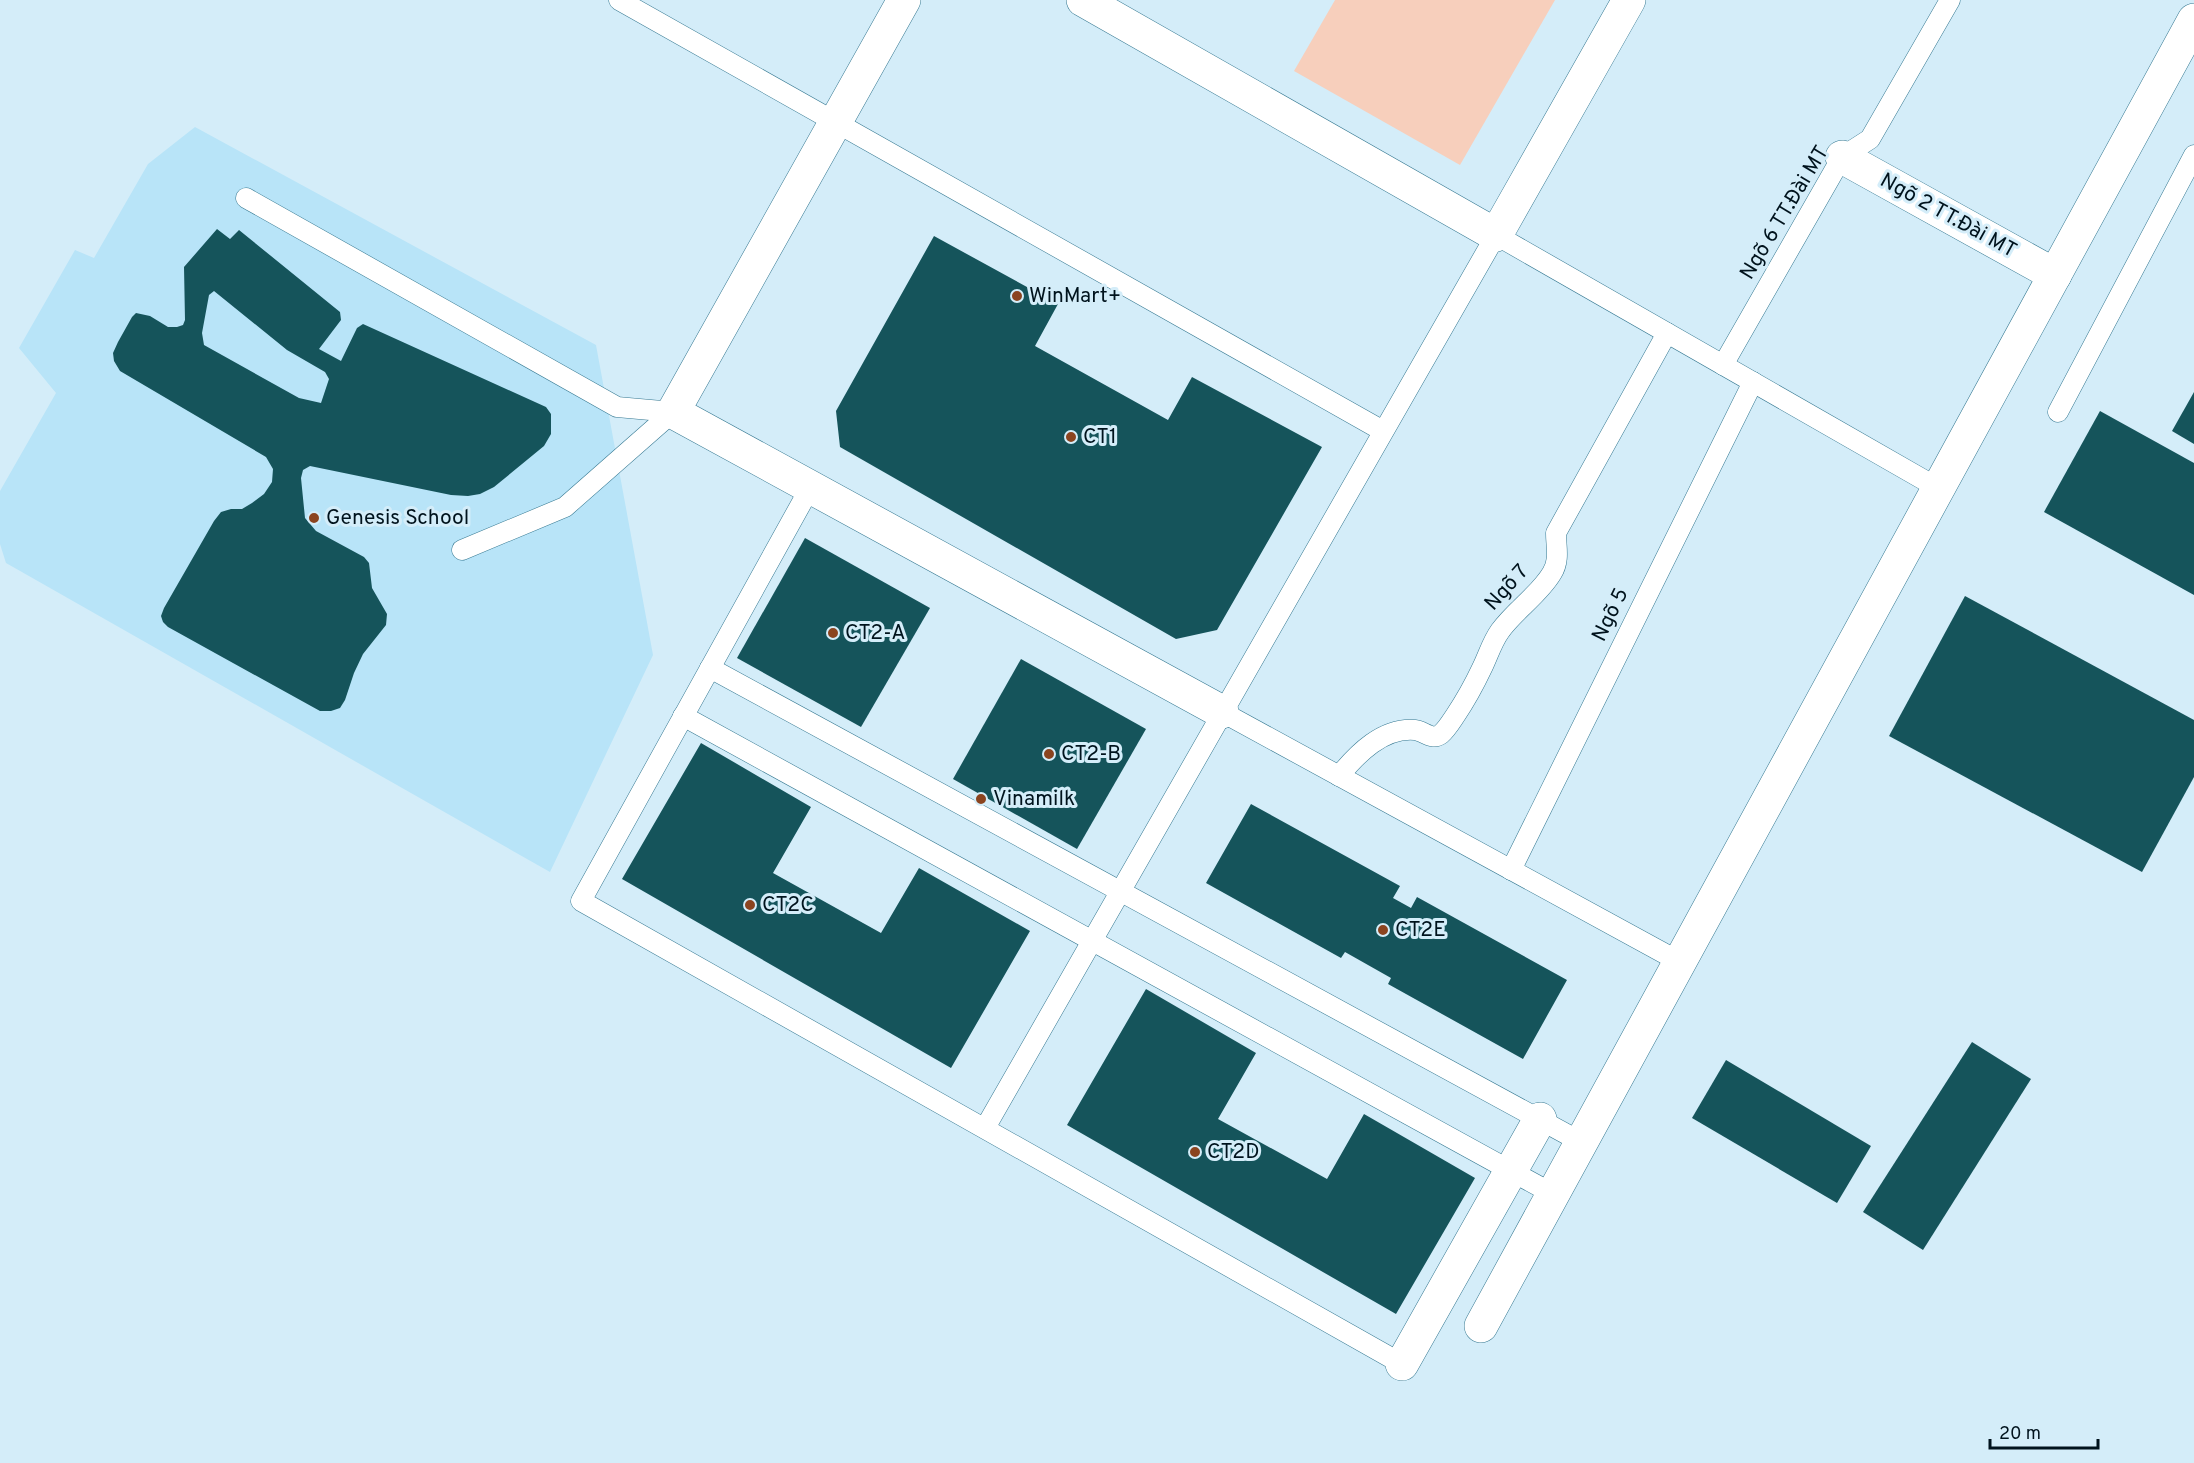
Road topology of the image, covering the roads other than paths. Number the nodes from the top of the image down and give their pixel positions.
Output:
1 (619, 0) edge
2 (904, 0) edge
3 (1083, 0) edge
4 (1950, 0) edge
5 (1627, 1) edge
6 (2194, 20) edge
7 (836, 121) junction
8 (2194, 155) edge
9 (1842, 157) junction
10 (246, 198) dead end
11 (1496, 235) junction
12 (2055, 275) junction
13 (1667, 333) junction
14 (1723, 365) junction
15 (1753, 382) junction
16 (673, 412) junction
17 (2058, 412) dead end
18 (1383, 430) junction
19 (811, 486) junction
20 (1938, 488) junction
21 (462, 550) dead end
22 (710, 668) junction
23 (1222, 712) junction
24 (683, 716) junction
25 (1339, 776) junction
26 (1512, 870) junction
27 (1120, 891) junction
28 (1092, 941) junction
29 (1680, 962) junction
30 (1540, 1119) junction
31 (985, 1128) junction
32 (1581, 1142) junction
33 (1511, 1171) junction
34 (1553, 1194) junction
35 (1481, 1326) dead end
36 (1402, 1364) joint

1 - 7 lane
2 - 7 street
3 - 11 street
4 - 9 lane, Ngõ 6 TT.Đài MT
5 - 11 street
6 - 12 street
7 - 16 street
7 - 18 lane
8 - 17 lane
9 - 12 street, Ngõ 2 TT.Đài MT
9 - 14 lane, Ngõ 6 TT.Đài MT
10 - 16 lane
11 - 13 lane
11 - 18 lane
12 - 20 street
13 - 14 lane
13 - 25 lane, Ngõ 7
14 - 15 lane
15 - 20 lane
15 - 26 lane, Ngõ 5
16 - 19 street
16 - 21 lane
18 - 23 lane
19 - 22 lane
19 - 23 street
20 - 29 street
22 - 24 lane
22 - 27 lane
23 - 25 lane
23 - 27 lane
24 - 28 lane
24 - 31 lane
25 - 26 lane
26 - 29 lane
27 - 28 lane
27 - 30 lane
28 - 31 lane
28 - 33 lane
29 - 32 street
30 - 32 lane
30 - 33 street
31 - 36 lane
32 - 34 street
33 - 34 lane
33 - 36 street
34 - 35 street

